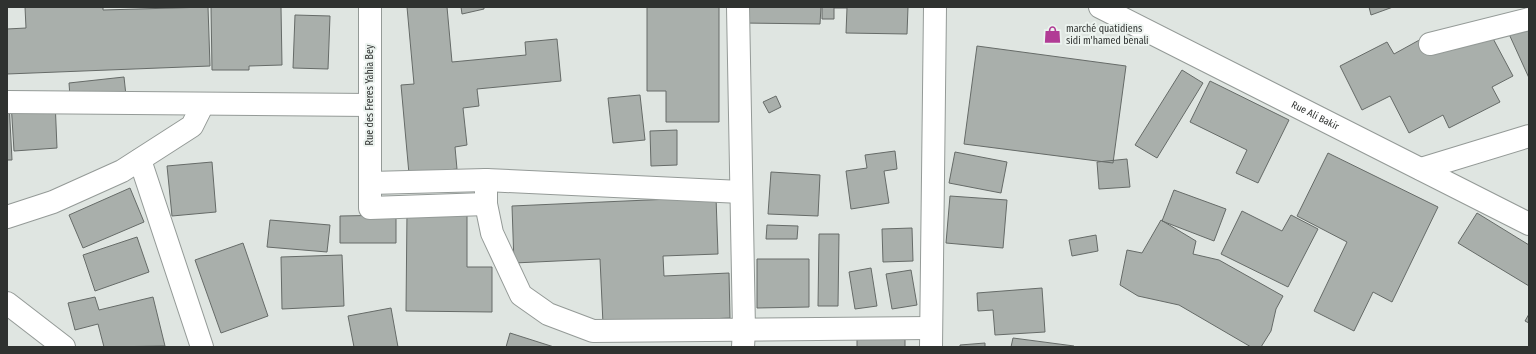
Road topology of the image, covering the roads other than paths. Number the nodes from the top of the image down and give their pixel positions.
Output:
1 (370, 7) edge
2 (738, 7) edge
3 (935, 7) edge
4 (1100, 7) edge
5 (1529, 18) edge
6 (1430, 44) dead end
7 (7, 102) edge
8 (203, 104) junction
9 (370, 105) junction
10 (1529, 136) edge
11 (140, 160) junction
12 (1421, 168) junction
13 (486, 180) junction
14 (370, 183) junction
15 (741, 192) junction
16 (486, 204) junction
17 (7, 217) edge
18 (1529, 224) edge
19 (7, 303) edge
20 (931, 337) edge
21 (744, 338) edge
22 (64, 347) edge
23 (202, 347) edge

1 - 9 street, Rue des Freres Yahia Bey
2 - 15 street
3 - 20 street
4 - 12 street, Rue Ali Bakir
5 - 6 street
7 - 8 street
8 - 9 street
8 - 11 street
9 - 14 street, Rue des Freres Yahia Bey
10 - 12 street
11 - 17 street
11 - 23 street
12 - 18 street, Rue Ali Bakir
13 - 14 street
13 - 15 street
13 - 16 street
14 - 16 street, Rue des Freres Yahia Bey
15 - 21 street
16 - 21 street
19 - 22 street
20 - 21 street

